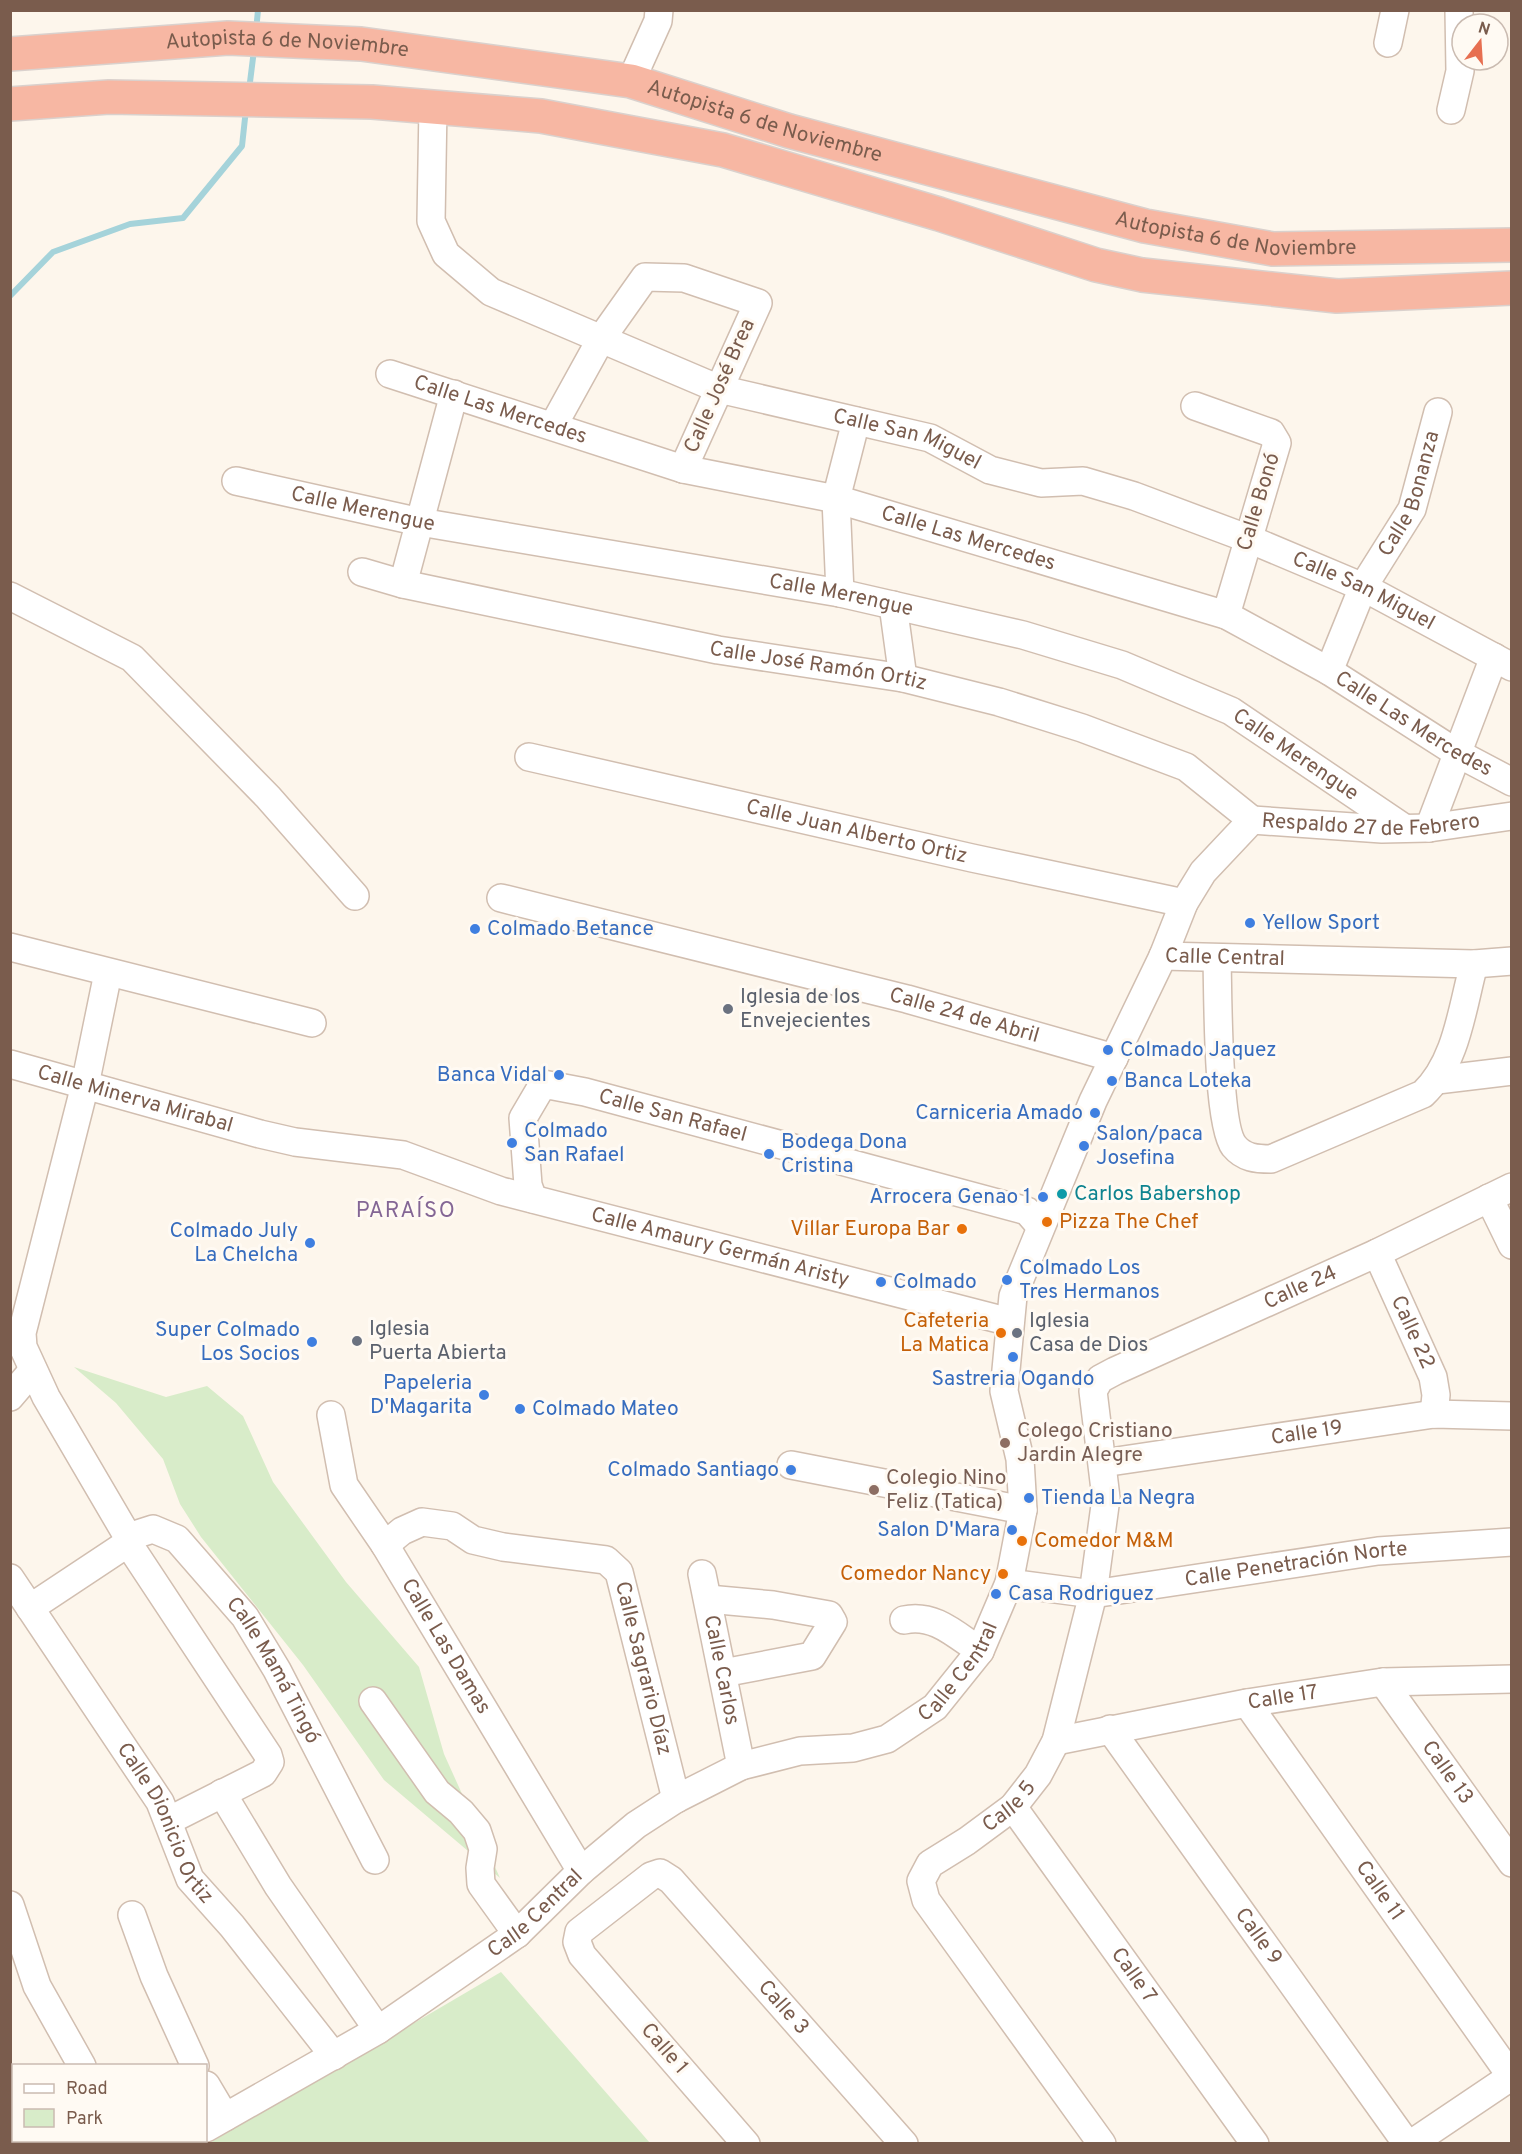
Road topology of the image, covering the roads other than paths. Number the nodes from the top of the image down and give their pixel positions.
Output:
1 (659, 10) edge
2 (1395, 10) edge
3 (1458, 10) edge
4 (1388, 43) dead end
5 (10, 54) edge
6 (631, 81) junction
7 (10, 104) edge
8 (433, 107) junction
9 (1451, 110) dead end
10 (1512, 245) edge
11 (1512, 288) edge
12 (601, 339) junction
13 (390, 374) dead end
14 (719, 389) junction
15 (454, 394) junction
16 (1195, 406) dead end
17 (1438, 412) dead end
18 (856, 421) junction
19 (553, 426) junction
20 (683, 469) junction
21 (236, 481) dead end
22 (836, 499) junction
23 (420, 522) junction
24 (1249, 539) junction
25 (362, 572) dead end
26 (403, 584) junction
27 (1363, 587) junction
28 (840, 592) junction
29 (10, 596) edge
30 (893, 605) junction
31 (1226, 615) junction
32 (1503, 662) edge
33 (1329, 670) junction
34 (903, 678) junction
35 (1457, 753) junction
36 (529, 757) dead end
37 (1512, 782) edge
38 (1512, 816) edge
39 (1252, 820) junction
40 (1416, 828) junction
41 (355, 896) dead end
42 (501, 898) dead end
43 (1184, 903) junction
44 (10, 947) edge
45 (1163, 956) junction
46 (1216, 958) junction
47 (1512, 961) edge
48 (1474, 964) junction
49 (108, 973) junction
50 (312, 1023) dead end
51 (1114, 1058) junction
52 (10, 1064) edge
53 (1512, 1071) edge
54 (1437, 1080) junction
55 (85, 1085) junction
56 (501, 1191) joint
57 (1500, 1193) edge
58 (533, 1199) junction
59 (1040, 1226) junction
60 (1512, 1245) edge
61 (1377, 1253) junction
62 (1010, 1322) junction
63 (22, 1364) edge
64 (1093, 1391) joint
65 (10, 1397) edge
66 (1434, 1414) junction
67 (331, 1415) dead end
68 (1512, 1416) edge
69 (1103, 1463) junction
70 (791, 1465) dead end
71 (1023, 1510) junction
72 (128, 1540) junction
73 (1512, 1542) edge
74 (385, 1545) junction
75 (10, 1578) edge
76 (1009, 1583) junction
77 (1093, 1594) junction
78 (30, 1608) junction
79 (903, 1620) dead end
80 (980, 1651) junction
81 (723, 1673) junction
82 (1512, 1679) edge
83 (1383, 1682) junction
84 (373, 1701) dead end
85 (1247, 1703) junction
86 (1110, 1729) junction
87 (1056, 1741) junction
88 (741, 1766) junction
89 (222, 1793) junction
90 (676, 1799) junction
91 (1013, 1807) junction
92 (168, 1821) junction
93 (375, 1860) dead end
94 (1512, 1863) edge
95 (581, 1871) junction
96 (660, 1874) joint
97 (10, 1905) edge
98 (132, 1915) dead end
99 (517, 1934) junction
100 (378, 2030) junction
101 (334, 2056) junction
102 (81, 2064) edge
103 (194, 2064) edge
104 (1511, 2076) edge
105 (207, 2089) edge
106 (215, 2122) edge
107 (746, 2144) edge
108 (904, 2144) edge
109 (1102, 2144) edge
110 (1255, 2144) edge
111 (1409, 2144) edge

1 - 6 street
2 - 4 street
3 - 9 street
5 - 6 highway, Autopista 6 de Noviembre
6 - 10 highway, Autopista 6 de Noviembre
7 - 8 highway, Autopista 6 de Noviembre
8 - 11 highway, Autopista 6 de Noviembre
8 - 12 street, Calle San Miguel
12 - 14 street, Calle San Miguel
12 - 14 street, Calle José Brea
12 - 19 street
13 - 15 street, Calle Las Mercedes
14 - 18 street, Calle San Miguel
14 - 20 street, Calle José Brea
15 - 19 street, Calle Las Mercedes
15 - 23 street
16 - 24 street, Calle Bonó
17 - 27 street, Calle Bonanza
18 - 22 street
18 - 24 street, Calle San Miguel
19 - 20 street, Calle Las Mercedes
20 - 22 street, Calle Las Mercedes
21 - 23 street, Calle Merengue
22 - 28 street
22 - 31 street, Calle Las Mercedes
23 - 26 street
23 - 28 street, Calle Merengue
24 - 27 street, Calle San Miguel
24 - 31 street, Calle Bonó
25 - 26 street, Calle José Ramón Ortiz
26 - 34 street, Calle José Ramón Ortiz
27 - 32 street, Calle San Miguel
27 - 33 street, Calle Bonanza
28 - 30 street, Calle Merengue
29 - 41 street
30 - 34 street
30 - 40 street, Calle Merengue
31 - 33 street, Calle Las Mercedes
32 - 35 street
33 - 35 street, Calle Las Mercedes
34 - 39 street, Calle José Ramón Ortiz
35 - 37 street, Calle Las Mercedes
35 - 40 street
36 - 43 street, Calle Juan Alberto Ortiz
38 - 40 street, Respaldo 27 de Febrero
39 - 40 street, Respaldo 27 de Febrero
39 - 43 street, Respaldo 27 de Febrero
42 - 51 street, Calle 24 de Abril
43 - 45 street, Respaldo 27 de Febrero
44 - 49 street
45 - 46 street, Calle Central
45 - 51 street, Calle Central
46 - 48 street, Calle Central
46 - 54 street
47 - 48 street, Calle Central
48 - 54 street
49 - 50 street
49 - 55 street
51 - 59 street, Calle Central
52 - 55 street, Calle Minerva Mirabal
53 - 54 street
55 - 56 street, Calle Minerva Mirabal
55 - 63 street
56 - 58 street, Calle Amaury Germán Aristy
57 - 60 street
57 - 61 street, Calle 24
58 - 59 street, Calle San Rafael
58 - 62 street, Calle Amaury Germán Aristy
59 - 62 street, Calle Central
61 - 64 street, Calle 24
61 - 66 street, Calle 22
62 - 71 street, Calle Central
63 - 65 street
63 - 72 street
64 - 69 street, Calle 5
66 - 68 street, Calle 19
66 - 69 street, Calle 19
67 - 74 street, Calle Las Damas
69 - 77 street, Calle 5
70 - 71 street
71 - 76 street, Calle Central
72 - 78 street, Calle Mamá Tingó
72 - 89 street
72 - 93 street, Calle Mamá Tingó
73 - 77 street, Calle Penetración Norte
74 - 90 street, Calle Sagrario Díaz
74 - 95 street, Calle Las Damas
75 - 78 street, Calle Dionicio Ortiz
76 - 77 street, Calle Penetración Norte
76 - 80 street, Calle Central
77 - 87 street, Calle 5
78 - 92 street, Calle Dionicio Ortiz
79 - 80 street
80 - 88 street, Calle Central
81 - 81 street, Calle Carlos
81 - 88 street, Calle Carlos
82 - 83 street, Calle 17
83 - 85 street, Calle 17
83 - 94 street, Calle 13
84 - 99 street
85 - 86 street, Calle 17
85 - 104 street, Calle 11
86 - 87 street, Calle 17
86 - 111 street, Calle 9
87 - 91 street, Calle 5
88 - 90 street, Calle Central
89 - 92 street
89 - 100 street
90 - 95 street, Calle Central
91 - 109 street, Calle 5
91 - 110 street, Calle 7
92 - 101 street, Calle Dionicio Ortiz
95 - 99 street, Calle Central
96 - 107 street, Calle 1
96 - 108 street, Calle 3
97 - 102 street
98 - 103 street
99 - 100 street, Calle Central
100 - 101 street, Calle Central
101 - 106 street, Calle Central
104 - 111 street
105 - 106 street

